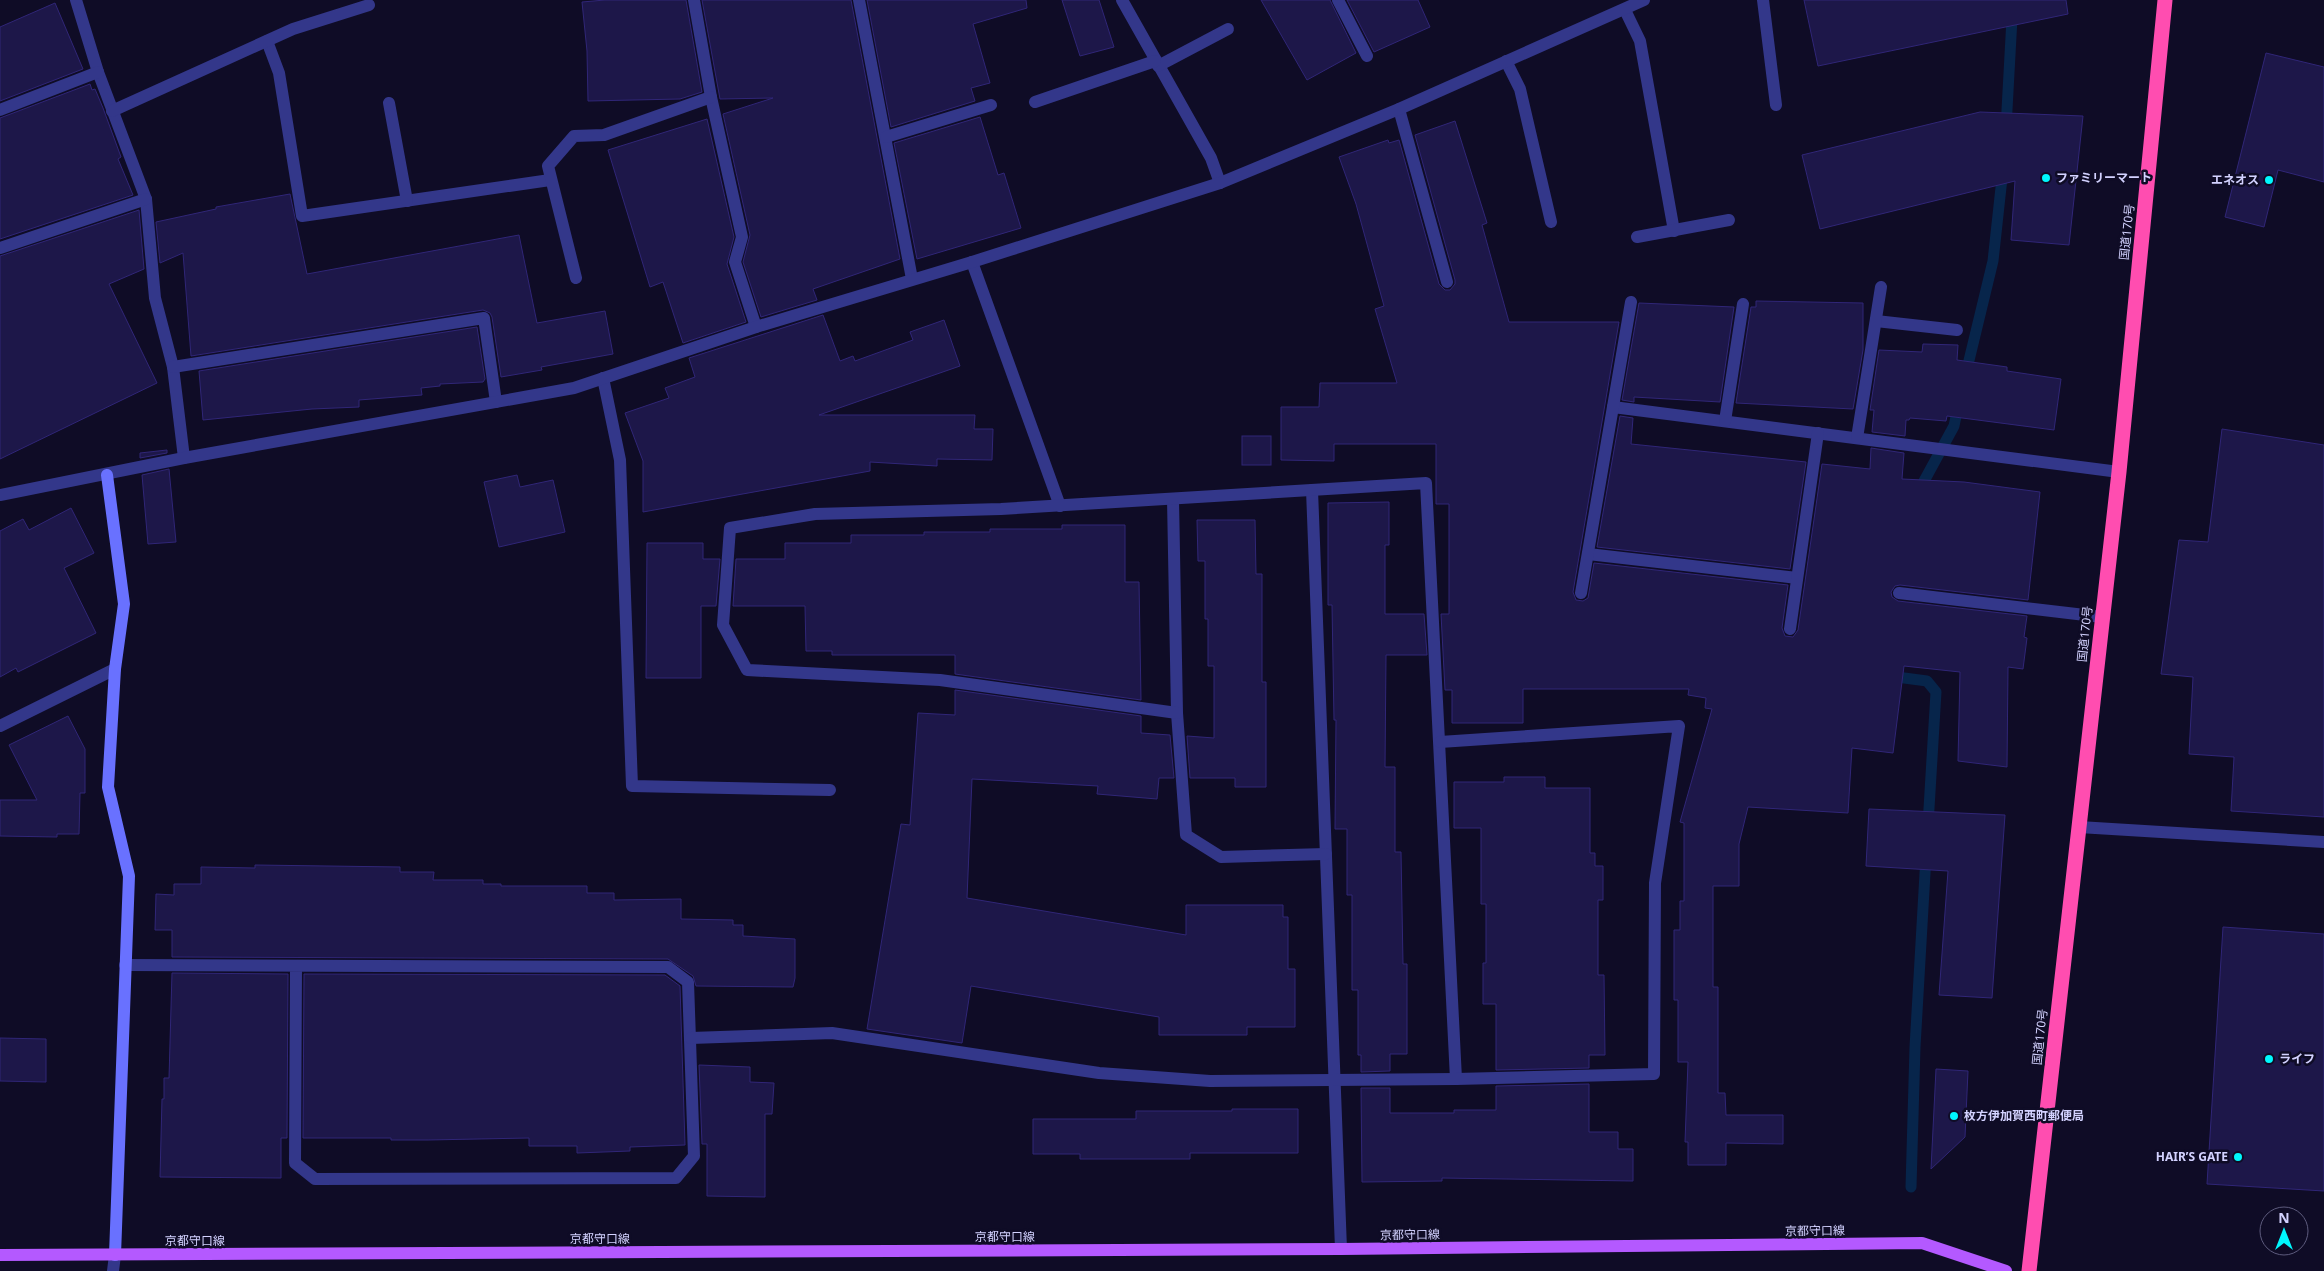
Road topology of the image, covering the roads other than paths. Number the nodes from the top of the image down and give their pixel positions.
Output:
1 (76, 0) edge
2 (694, 0) edge
3 (858, 0) edge
4 (1122, 0) edge
5 (1338, 0) edge
6 (1644, 0) edge
7 (1763, 0) edge
8 (2165, 0) edge
9 (368, 5) dead end
10 (1625, 10) junction
11 (1228, 28) dead end
12 (266, 40) junction
13 (1368, 56) dead end
14 (1506, 61) junction
15 (1156, 64) junction
16 (98, 72) junction
17 (711, 97) junction
18 (1035, 102) dead end
19 (389, 103) dead end
20 (991, 105) dead end
21 (1776, 105) dead end
22 (1399, 109) junction
23 (0, 110) edge
24 (112, 111) junction
25 (886, 137) junction
26 (550, 180) junction
27 (1220, 182) junction
28 (146, 199) junction
29 (407, 201) junction
30 (1729, 220) dead end
31 (1551, 222) dead end
32 (1674, 230) junction
33 (1637, 238) dead end
34 (0, 248) edge
35 (972, 262) junction
36 (576, 278) dead end
37 (912, 279) junction
38 (1447, 282) dead end
39 (1881, 287) dead end
40 (1631, 302) dead end
41 (1743, 304) dead end
42 (1876, 321) junction
43 (756, 327) junction
44 (1957, 330) dead end
45 (173, 368) junction
46 (603, 378) junction
47 (496, 402) junction
48 (1613, 407) junction
49 (1725, 421) junction
50 (1818, 433) junction
51 (1857, 438) junction
52 (184, 458) junction
53 (2119, 472) junction
54 (107, 475) junction
55 (1312, 490) junction
56 (0, 495) edge
57 (1173, 499) junction
58 (1060, 506) junction
59 (1588, 554) junction
60 (1798, 578) junction
61 (1581, 593) dead end
62 (1899, 593) dead end
63 (2102, 617) junction
64 (1790, 629) dead end
65 (115, 668) junction
66 (1177, 713) junction
67 (0, 726) edge
68 (1440, 742) junction
69 (830, 790) dead end
70 (2078, 827) junction
71 (2324, 842) edge
72 (1326, 854) junction
73 (125, 965) junction
74 (296, 966) junction
75 (691, 1038) junction
76 (1456, 1079) junction
77 (1335, 1080) junction
78 (1341, 1249) junction
79 (0, 1255) edge
80 (115, 1255) junction
81 (113, 1271) edge
82 (2006, 1271) edge
83 (2029, 1271) edge

1 - 16 street
2 - 17 street
3 - 25 street
4 - 15 street
5 - 13 street
6 - 10 street
7 - 21 street
8 - 53 highway, 国道170号
9 - 12 street
10 - 14 street
10 - 32 street
11 - 15 street
12 - 24 street
12 - 29 street
14 - 22 street
14 - 31 street
15 - 18 street
15 - 27 street
16 - 23 street
16 - 24 street
17 - 26 street
17 - 43 street
19 - 29 street
20 - 25 street
22 - 27 street
22 - 38 street
24 - 28 street
25 - 37 street
26 - 29 street
26 - 36 street
27 - 35 street
28 - 34 street
28 - 45 street
30 - 32 street
32 - 33 street
35 - 37 street
35 - 58 street
37 - 43 street
39 - 42 street
40 - 48 street
41 - 49 street
42 - 44 street
42 - 51 street
43 - 46 street
45 - 47 street
45 - 52 street
46 - 47 street
46 - 69 street
47 - 52 street
48 - 49 street
48 - 59 street
49 - 50 street
50 - 51 street
50 - 60 street
51 - 53 street
52 - 54 street
53 - 63 highway, 国道170号
54 - 56 street
54 - 65 street
55 - 57 street
55 - 68 street
55 - 72 street
57 - 58 street
57 - 66 street
58 - 66 street
59 - 60 street
59 - 61 street
60 - 64 street
62 - 63 street
63 - 70 highway, 国道170号
65 - 67 street
65 - 73 street
66 - 72 street
68 - 76 street
68 - 76 street
70 - 71 street
70 - 83 highway, 国道170号
72 - 77 street
73 - 74 street
73 - 80 street
74 - 75 street
74 - 75 street
75 - 77 street
76 - 77 street
77 - 78 street
78 - 80 main road, 京都守口線
78 - 82 main road, 京都守口線
79 - 80 main road, 京都守口線
80 - 81 street

